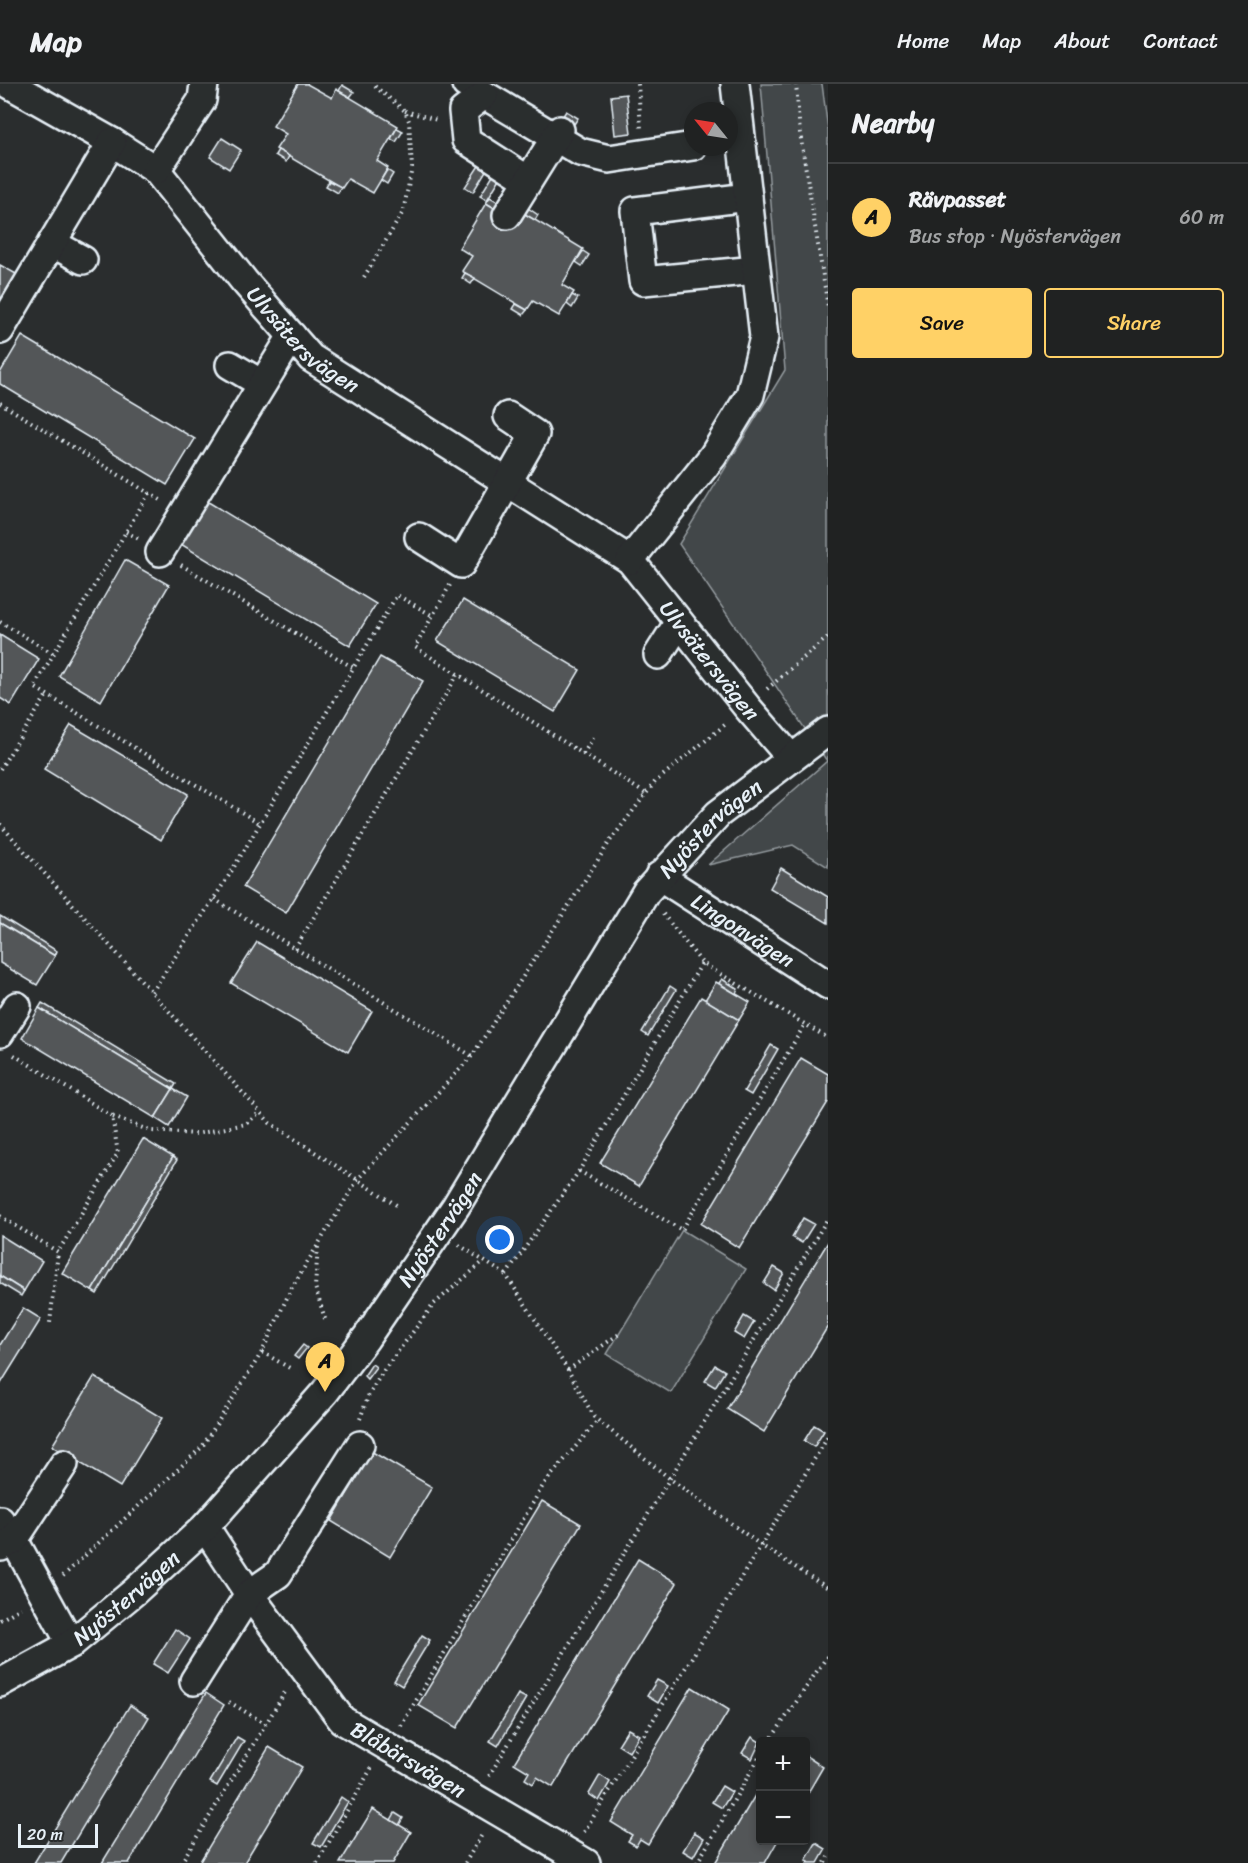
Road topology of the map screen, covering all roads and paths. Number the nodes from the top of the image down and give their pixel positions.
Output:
1 (9, 84) edge
2 (204, 84) edge
3 (372, 84) edge
4 (638, 84) edge
5 (735, 84) edge
6 (796, 84) edge
7 (475, 89) edge
8 (735, 102) edge
9 (558, 134) junction
10 (112, 142) junction
11 (684, 147) edge
12 (738, 152) edge
13 (643, 154) junction
14 (156, 170) junction
15 (528, 180) junction
16 (748, 197) junction
17 (507, 214) dead end
18 (52, 243) junction
19 (83, 260) dead end
20 (756, 270) junction
21 (364, 277) dead end
22 (828, 307) edge
23 (0, 330) edge
24 (292, 336) junction
25 (230, 365) dead end
26 (262, 384) junction
27 (0, 404) edge
28 (508, 416) dead end
29 (509, 482) junction
30 (149, 494) junction
31 (183, 513) junction
32 (126, 532) junction
33 (419, 537) dead end
34 (160, 552) junction
35 (630, 560) junction
36 (461, 564) junction
37 (433, 616) junction
38 (0, 622) edge
39 (680, 622) junction
40 (828, 637) edge
41 (54, 654) junction
42 (658, 655) dead end
43 (354, 668) junction
44 (458, 674) junction
45 (46, 695) junction
46 (747, 707) junction
47 (828, 731) edge
48 (594, 737) dead end
49 (584, 754) junction
50 (791, 758) junction
51 (0, 769) edge
52 (646, 794) junction
53 (0, 824) edge
54 (261, 824) junction
55 (653, 884) junction
56 (214, 899) junction
57 (295, 949) junction
58 (702, 963) junction
59 (828, 985) edge
60 (152, 992) junction
61 (16, 1006) dead end
62 (805, 1024) junction
63 (828, 1038) edge
64 (5, 1042) edge
65 (472, 1056) junction
66 (260, 1112) junction
67 (112, 1116) junction
68 (579, 1171) junction
69 (358, 1179) junction
70 (398, 1206) dead end
71 (0, 1216) edge
72 (828, 1218) edge
73 (456, 1243) dead end
74 (318, 1244) junction
75 (58, 1252) junction
76 (484, 1261) junction
77 (506, 1275) junction
78 (326, 1322) dead end
79 (50, 1323) dead end
80 (619, 1334) dead end
81 (262, 1352) junction
82 (293, 1370) dead end
83 (568, 1370) junction
84 (598, 1420) junction
85 (828, 1437) edge
86 (360, 1445) joint
87 (64, 1464) dead end
88 (669, 1478) junction
89 (205, 1527) junction
90 (5, 1536) edge
91 (762, 1546) junction
92 (828, 1588) edge
93 (44, 1594) junction
94 (249, 1594) junction
95 (0, 1620) edge
96 (71, 1644) junction
97 (828, 1655) edge
98 (301, 1666) junction
99 (194, 1681) dead end
100 (0, 1683) edge
101 (229, 1702) dead end
102 (266, 1724) junction
103 (772, 1737) edge
104 (387, 1747) junction
105 (756, 1763) edge
106 (486, 1805) junction
107 (828, 1857) edge
108 (578, 1859) edge
109 (181, 1863) edge
110 (317, 1863) edge
111 (465, 1863) edge
112 (697, 1863) edge
113 (825, 1863) edge

1 - 10 street, Ulvsätersvägen
2 - 14 street
3 - 21 path
4 - 13 path
5 - 8 street
6 - 22 path
7 - 9 street
7 - 15 street
9 - 13 street
9 - 15 street
10 - 14 street, Ulvsätersvägen
10 - 18 street
11 - 13 street
12 - 16 street
14 - 24 street, Ulvsätersvägen
15 - 17 street
16 - 20 street
16 - 20 street
18 - 19 street
18 - 23 street
20 - 35 street
24 - 26 street
24 - 29 street, Ulvsätersvägen
25 - 26 street
26 - 31 street
27 - 30 path
28 - 29 street
29 - 35 street, Ulvsätersvägen
29 - 36 street
30 - 31 path
30 - 32 path
31 - 34 street
32 - 34 path
32 - 41 path
33 - 36 street
34 - 43 path
35 - 39 street, Ulvsätersvägen
36 - 37 path
37 - 43 path
37 - 44 path
38 - 41 path
39 - 42 street
39 - 46 street, Ulvsätersvägen
40 - 46 path
41 - 45 path
43 - 54 path
44 - 49 path
44 - 57 path
45 - 51 path
45 - 54 path
46 - 50 street, Ulvsätersvägen
46 - 52 path
47 - 50 street, Nyöstervägen
48 - 49 path
49 - 52 path
50 - 55 street, Nyöstervägen
52 - 65 path
53 - 60 path
54 - 56 path
55 - 58 path
55 - 59 street, Lingonvägen
55 - 89 street, Nyöstervägen
56 - 57 path
56 - 60 path
57 - 65 path
58 - 62 path
58 - 68 path
60 - 66 path
61 - 64 street
62 - 63 path
62 - 68 path
64 - 67 path
65 - 69 path
66 - 67 path
66 - 69 path
67 - 75 path
68 - 77 path
69 - 70 path
69 - 74 path
71 - 75 path
72 - 88 path
73 - 76 path
74 - 78 path
74 - 81 path
75 - 79 path
76 - 77 path
76 - 86 path
77 - 83 path
80 - 83 path
81 - 82 path
81 - 93 path
83 - 84 path
84 - 88 path
84 - 104 path
85 - 91 path
86 - 94 street
87 - 90 street
88 - 91 path
88 - 106 path
89 - 94 street, Blåbärsvägen
89 - 96 street, Nyöstervägen
90 - 93 street
91 - 92 path
91 - 108 path
93 - 95 path
93 - 96 street
94 - 98 street, Blåbärsvägen
94 - 99 street
96 - 100 street, Nyöstervägen
97 - 103 path
98 - 102 path
98 - 104 street, Blåbärsvägen
101 - 102 path
102 - 109 path
104 - 106 street, Blåbärsvägen
104 - 110 path
105 - 112 path
106 - 108 street, Blåbärsvägen
106 - 111 path
107 - 113 path

